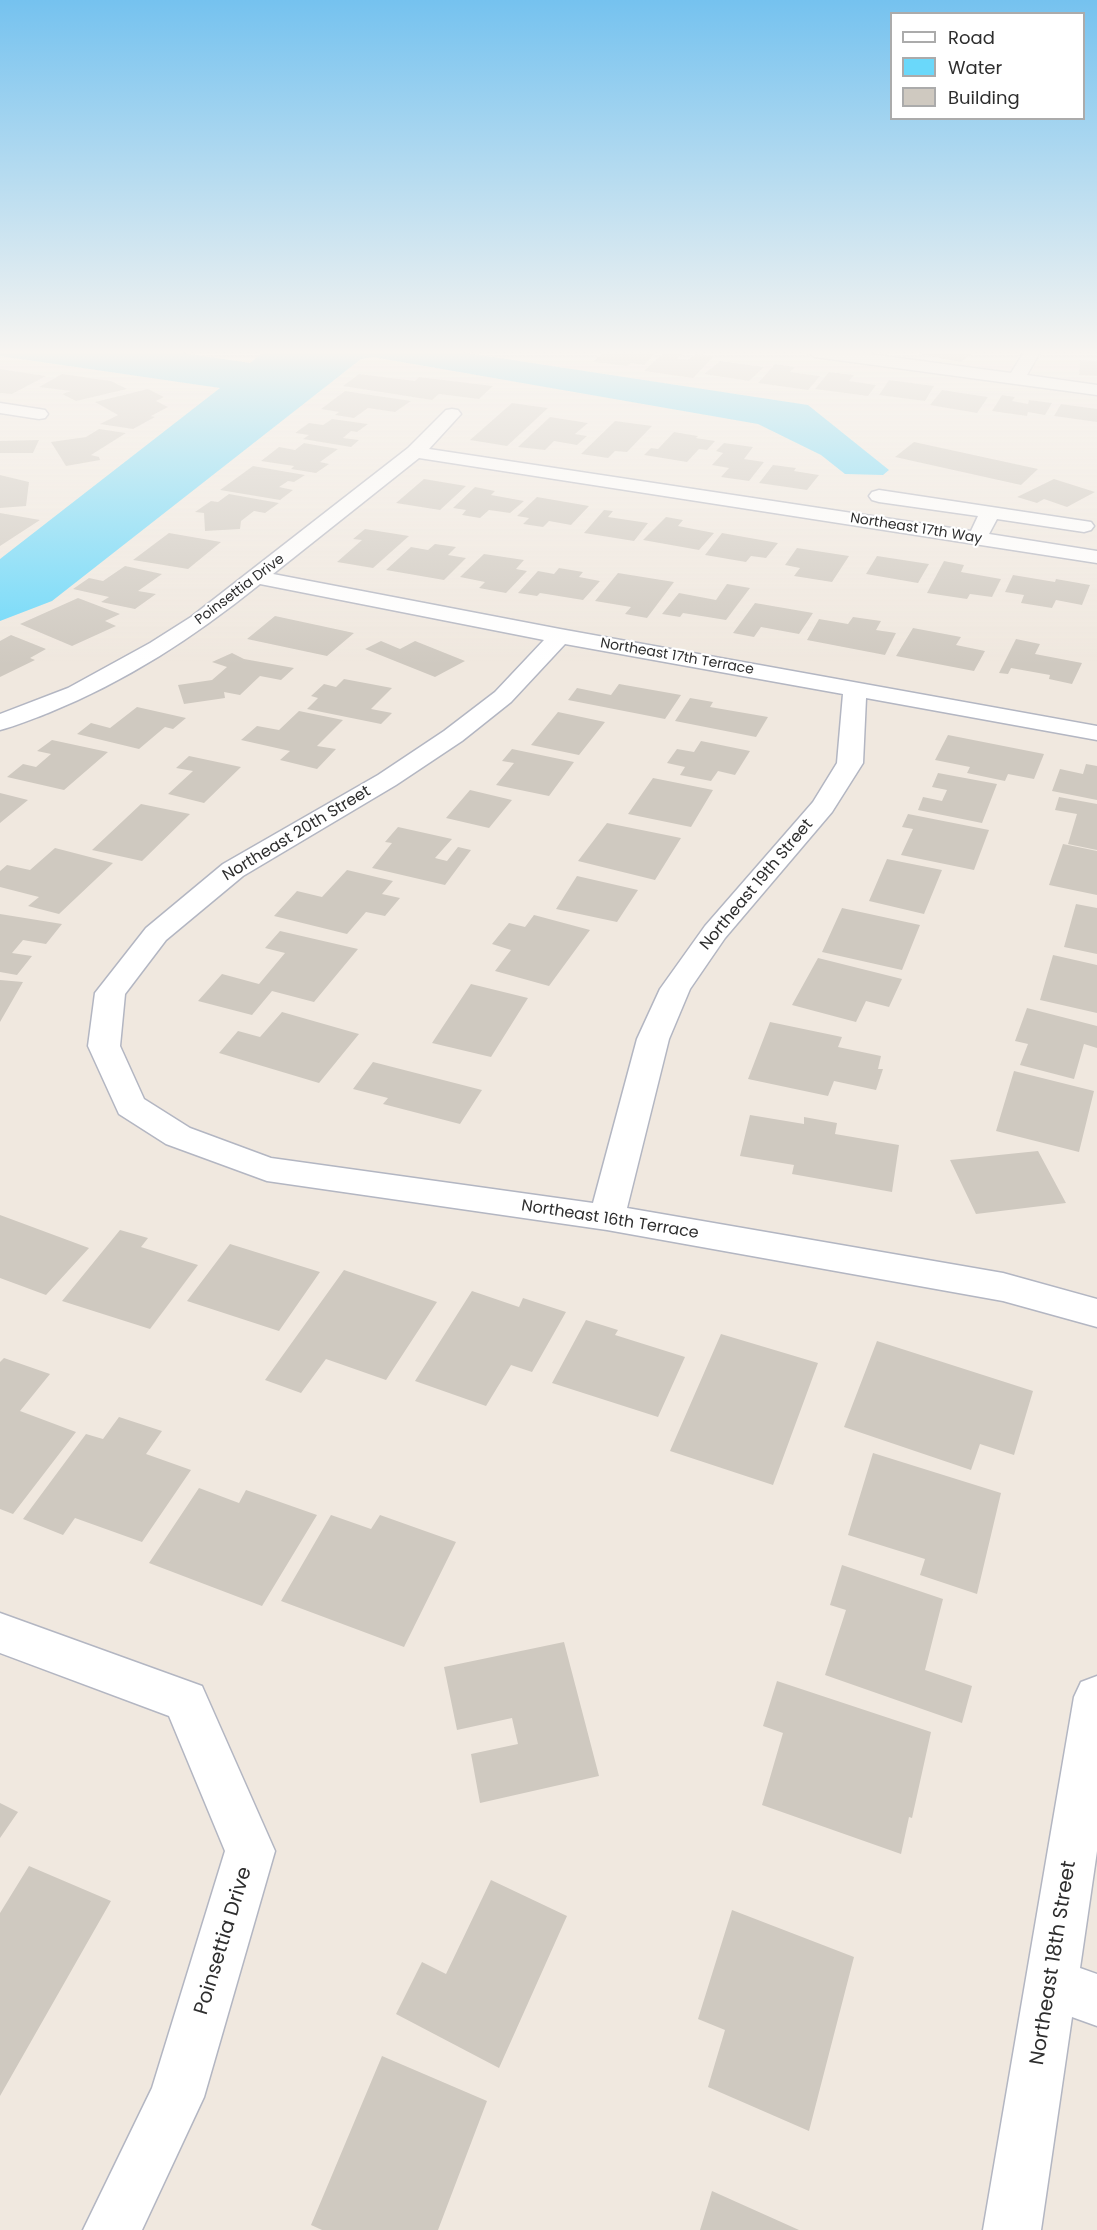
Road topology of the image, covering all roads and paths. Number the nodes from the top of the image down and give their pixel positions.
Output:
1 (410, 456) edge
2 (442, 456) edge
3 (879, 496) dead end
4 (990, 512) junction
5 (1084, 526) dead end
6 (977, 538) junction
7 (1097, 557) edge
8 (257, 577) junction
9 (560, 636) junction
10 (855, 689) junction
11 (0, 723) edge
12 (1097, 733) edge
13 (131, 1106) joint
14 (607, 1217) junction
15 (1097, 1313) edge
16 (0, 1633) edge
17 (1097, 1697) edge
18 (1074, 1992) edge
19 (112, 2230) edge
20 (1012, 2230) edge

1 - 8 street, Poinsettia Drive
2 - 6 street, Northeast 17th Way
3 - 4 street
4 - 5 street
4 - 6 street
6 - 7 street, Northeast 17th Way
8 - 9 street, Northeast 17th Terrace
8 - 11 street, Poinsettia Drive
9 - 10 street, Northeast 17th Terrace
9 - 13 street, Northeast 20th Street
10 - 12 street, Northeast 17th Terrace
10 - 14 street, Northeast 19th Street
13 - 14 street, Northeast 16th Terrace
14 - 15 street, Northeast 16th Terrace
16 - 19 street, Poinsettia Drive
17 - 18 street, Northeast 18th Street
18 - 20 street, Northeast 18th Street

